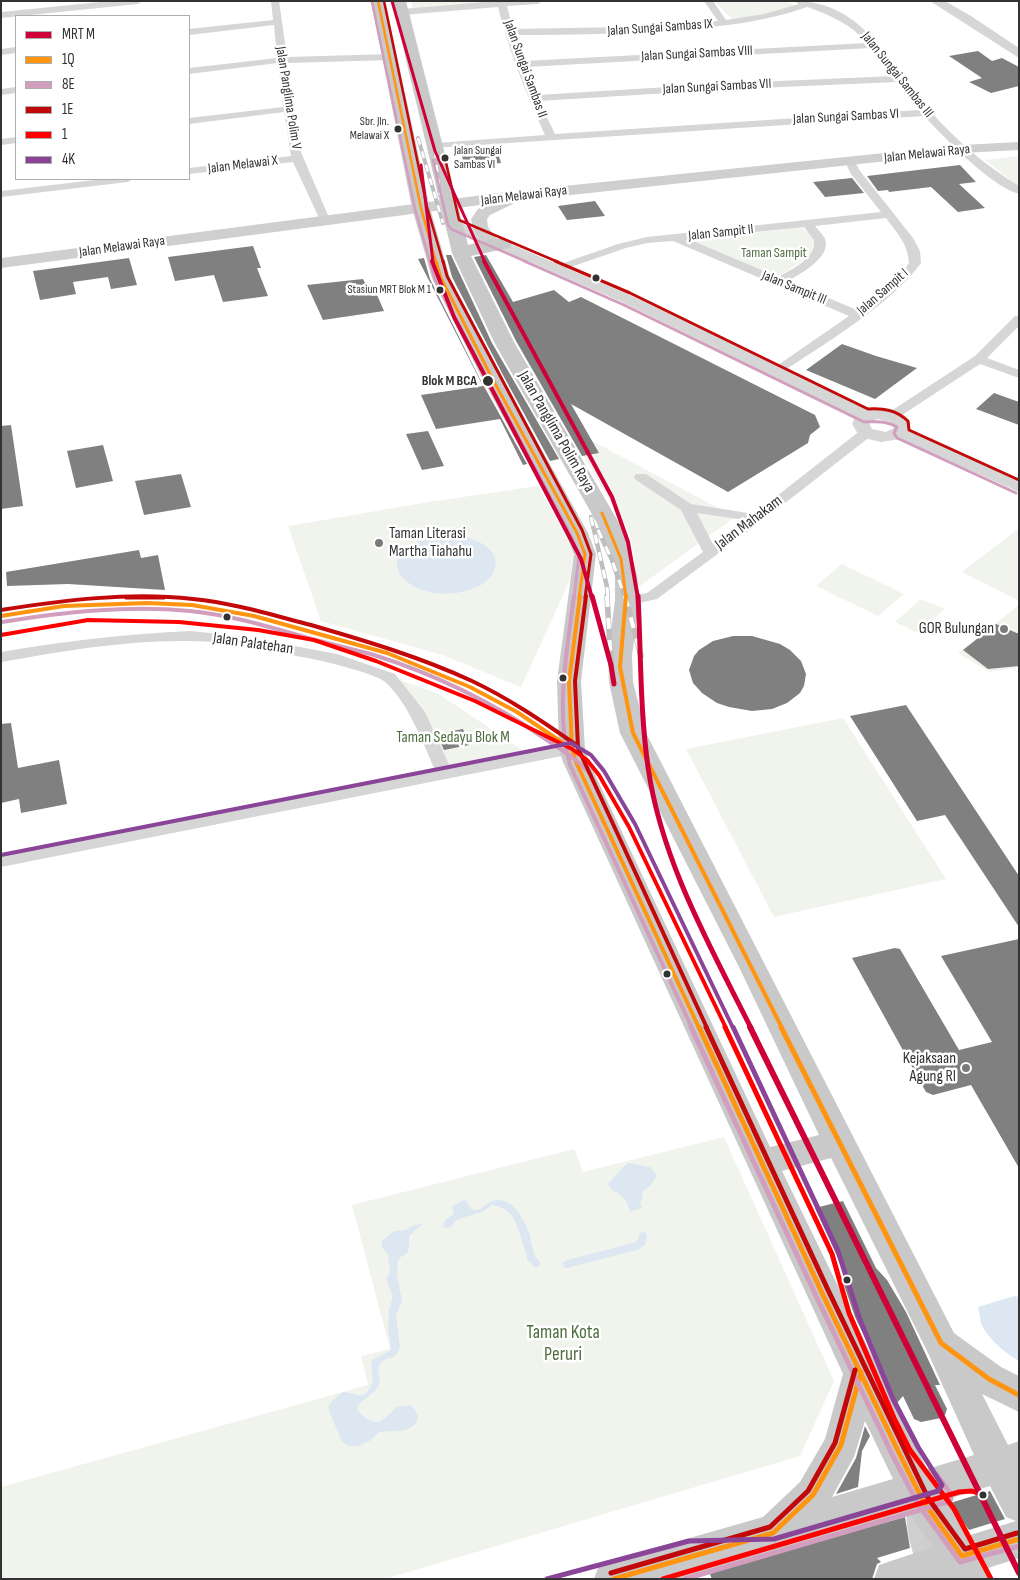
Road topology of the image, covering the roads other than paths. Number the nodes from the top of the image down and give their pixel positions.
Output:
1 (138, 1) edge
2 (275, 1) edge
3 (378, 1) edge
4 (538, 1) edge
5 (708, 1) edge
6 (936, 1) edge
7 (502, 2) edge
8 (802, 3) edge
9 (401, 7) edge
10 (1, 15) edge
11 (277, 22) junction
12 (724, 23) junction
13 (190, 32) edge
14 (509, 32) junction
15 (874, 45) junction
16 (15, 50) edge
17 (1, 52) edge
18 (1019, 54) edge
19 (392, 56) junction
20 (281, 60) junction
21 (521, 64) junction
22 (190, 71) edge
23 (901, 79) junction
24 (15, 90) edge
25 (1, 92) edge
26 (533, 98) junction
27 (288, 109) junction
28 (926, 113) junction
29 (190, 120) edge
30 (551, 137) junction
31 (15, 140) edge
32 (1, 142) edge
33 (436, 146) junction
34 (1019, 146) edge
35 (962, 150) junction
36 (297, 158) junction
37 (850, 162) junction
38 (190, 171) edge
39 (120, 180) edge
40 (1019, 191) edge
41 (1, 194) edge
42 (518, 196) junction
43 (421, 208) junction
44 (452, 214) junction
45 (888, 214) junction
46 (325, 220) junction
47 (808, 224) junction
48 (674, 238) junction
49 (496, 241) junction
50 (461, 253) junction
51 (1, 262) edge
52 (559, 268) junction
53 (778, 282) junction
54 (858, 315) junction
55 (493, 319) junction
56 (1019, 319) edge
57 (463, 323) junction
58 (979, 359) junction
59 (774, 372) junction
60 (1019, 374) edge
61 (892, 416) junction
62 (866, 424) junction
63 (900, 433) junction
64 (642, 477) dead end
65 (1019, 487) edge
66 (687, 508) junction
67 (757, 518) junction
68 (710, 552) junction
69 (626, 600) junction
70 (1, 657) edge
71 (572, 749) junction
72 (445, 774) junction
73 (1, 861) edge
74 (839, 1143) junction
75 (761, 1163) junction
76 (941, 1343) junction
77 (860, 1372) junction
78 (1019, 1395) edge
79 (1009, 1462) edge
80 (920, 1496) junction
81 (1019, 1504) edge
82 (772, 1533) junction
83 (1019, 1539) edge
84 (952, 1570) edge
85 (613, 1579) edge
86 (893, 1579) edge

1 - 10 street
2 - 11 street, Jalan Panglima Polim V
3 - 19 main road, Jalan Panglima Polim Raya
4 - 7 street
5 - 12 street
6 - 18 street
7 - 9 street
7 - 14 street, Jalan Sungai Sambas II
8 - 12 street, Jalan Sungai Sambas IX
8 - 15 street, Jalan Sungai Sambas III
9 - 33 main road, Jalan Panglima Polim Raya
11 - 13 street
11 - 20 street, Jalan Panglima Polim V
12 - 14 street, Jalan Sungai Sambas IX
14 - 21 street, Jalan Sungai Sambas II
15 - 21 street, Jalan Sungai Sambas VIII
15 - 23 street, Jalan Sungai Sambas III
16 - 17 street
19 - 20 street
19 - 43 main road, Jalan Panglima Polim Raya
20 - 22 street
20 - 27 street, Jalan Panglima Polim V
21 - 26 street, Jalan Sungai Sambas II
23 - 26 street, Jalan Sungai Sambas VII
23 - 28 street, Jalan Sungai Sambas III
24 - 25 street
26 - 30 street, Jalan Sungai Sambas II
27 - 29 street
27 - 36 street, Jalan Panglima Polim V
28 - 30 street, Jalan Sungai Sambas VI
28 - 35 street, Jalan Sungai Sambas III
30 - 33 street, Jalan Sungai Sambas VI
31 - 32 street
33 - 44 main road, Jalan Panglima Polim Raya
34 - 35 main road, Jalan Melawai Raya
35 - 37 main road, Jalan Melawai Raya
35 - 40 street
36 - 38 street, Jalan Melawai X
36 - 46 street, Jalan Panglima Polim V
37 - 42 main road, Jalan Melawai Raya
37 - 45 street, Jalan Sampit I
39 - 41 street
42 - 44 main road, Jalan Melawai Raya
42 - 49 main road
43 - 44 main road, Jalan Melawai Raya
43 - 46 main road, Jalan Melawai Raya
43 - 57 main road, Jalan Panglima Polim Raya
44 - 49 street
44 - 50 main road, Jalan Panglima Polim Raya
45 - 47 street, Jalan Sampit II
45 - 54 street, Jalan Sampit I
46 - 51 main road, Jalan Melawai Raya
47 - 48 street, Jalan Sampit II
47 - 53 street
48 - 52 street, Jalan Sampit II
48 - 53 street, Jalan Sampit III
49 - 50 main road
49 - 52 street
50 - 55 main road, Jalan Panglima Polim Raya
52 - 59 street
53 - 54 street, Jalan Sampit III
54 - 59 street, Jalan Sampit I
55 - 57 main road
55 - 69 main road, Jalan Panglima Polim Raya
56 - 58 street
57 - 71 main road, Jalan Panglima Polim Raya
58 - 60 street
58 - 61 street
59 - 62 street
61 - 62 street
61 - 63 street
62 - 63 street
62 - 67 street, Jalan Mahakam
63 - 65 street
64 - 66 street
66 - 67 street
66 - 68 street
67 - 68 street, Jalan Mahakam
68 - 69 street, Jalan Mahakam
69 - 74 main road, Jalan Panglima Polim Raya
70 - 72 street, Jalan Palatehan
71 - 72 street
71 - 75 main road, Jalan Panglima Polim Raya
72 - 73 street
74 - 75 main road
74 - 76 main road, Jalan Panglima Polim Raya
75 - 77 main road, Jalan Panglima Polim Raya
76 - 78 main road
76 - 79 main road, Jalan Panglima Polim Raya
77 - 80 main road, Jalan Panglima Polim Raya
77 - 82 main road
79 - 80 main road
79 - 81 main road, Jalan Panglima Polim Raya
80 - 82 main road
80 - 84 main road, Jalan Panglima Polim Raya
82 - 85 main road
83 - 84 main road
84 - 86 main road

